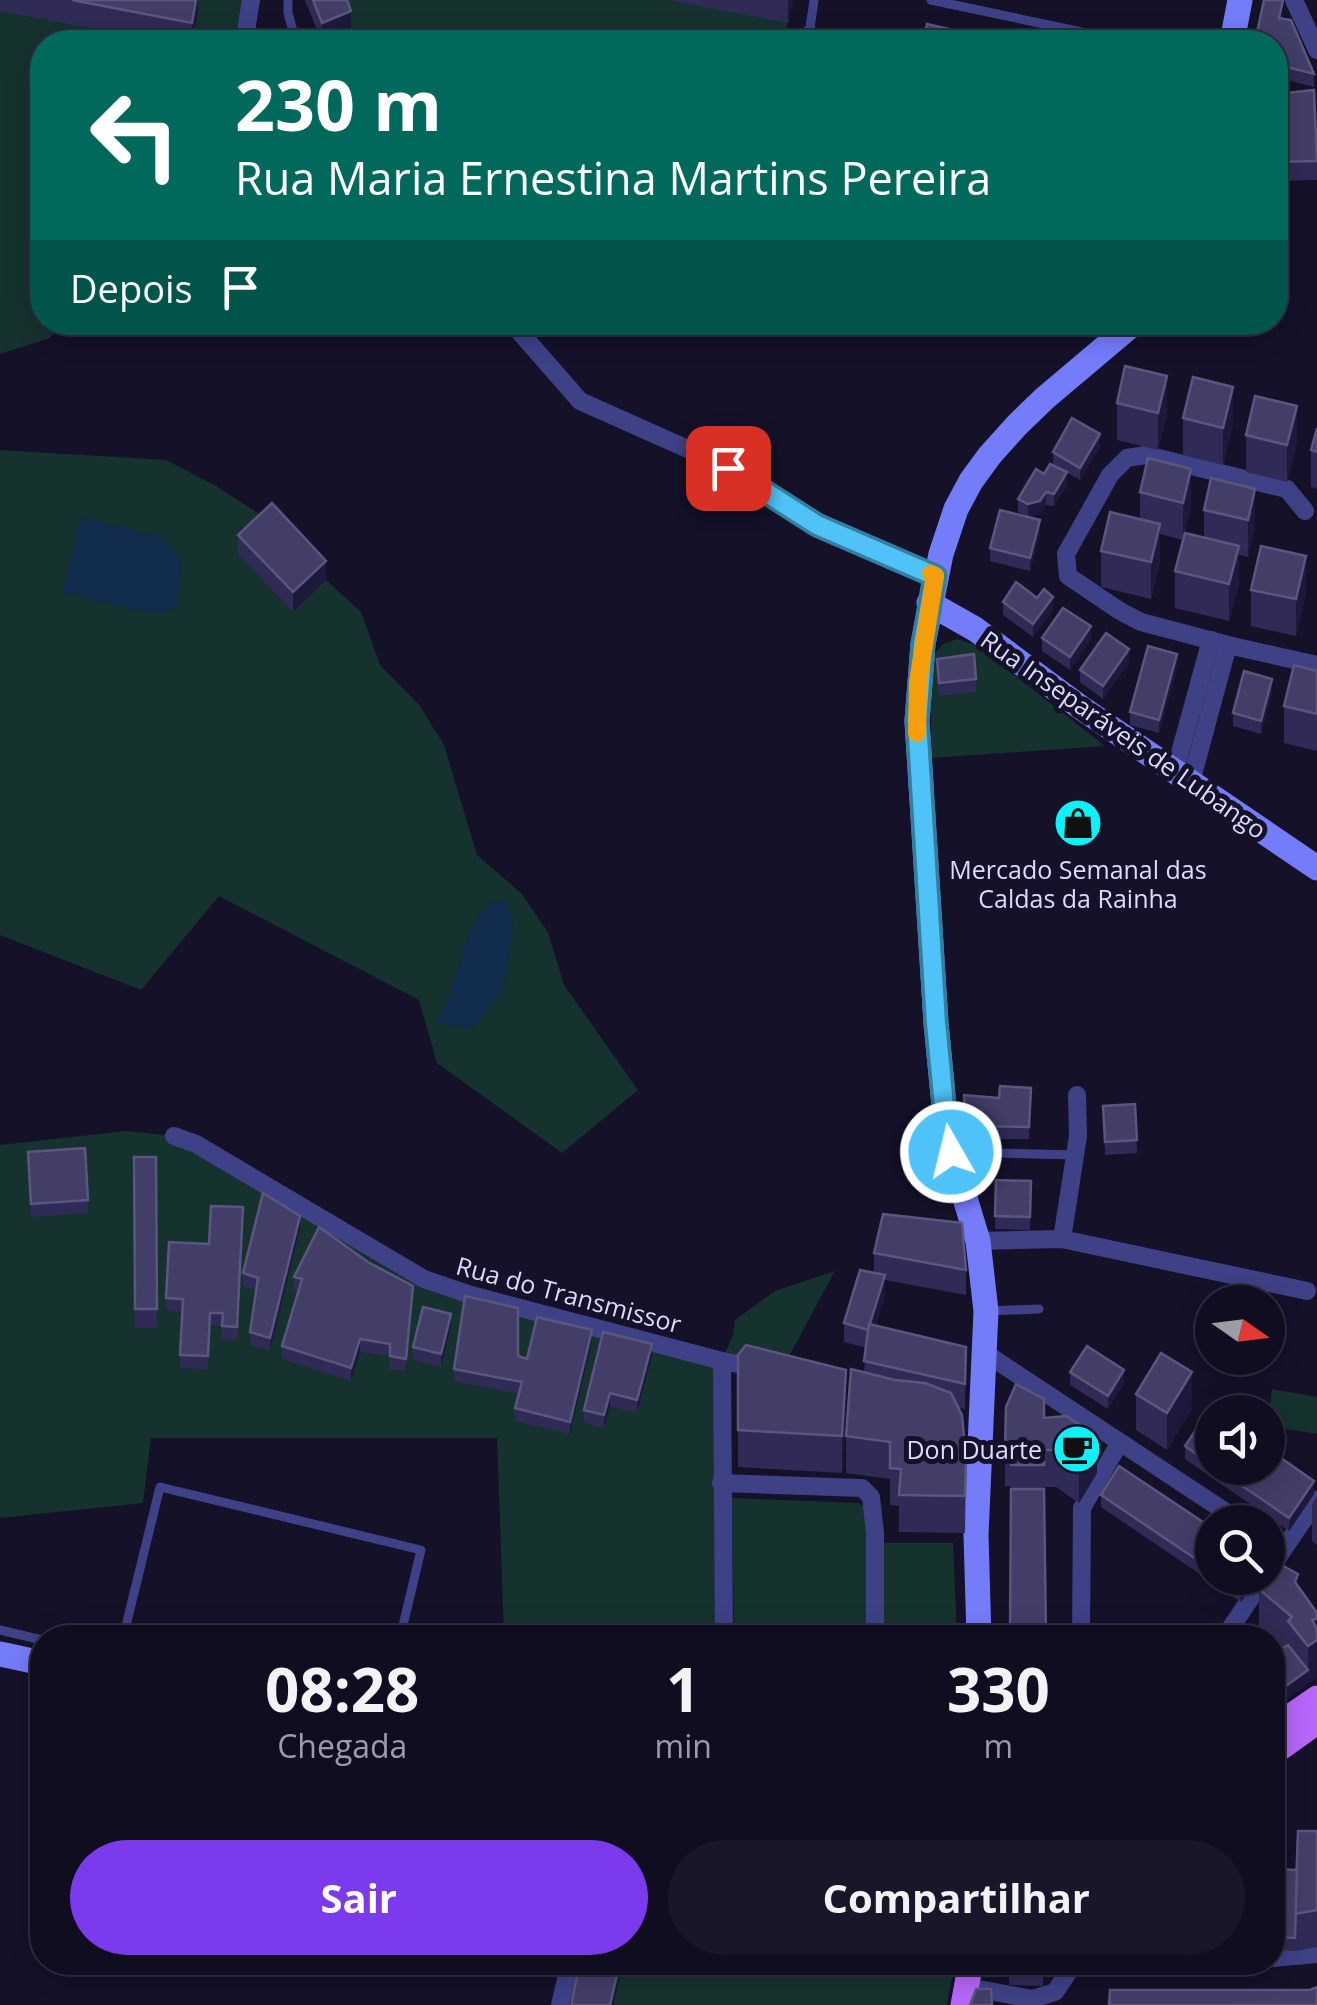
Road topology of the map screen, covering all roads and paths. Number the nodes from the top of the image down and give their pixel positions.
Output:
1 (252, 0) edge
2 (288, 0) edge
3 (814, 0) edge
4 (930, 0) edge
5 (1240, 0) edge
6 (1304, 6) edge
7 (811, 28) joint
8 (247, 30) edge
9 (293, 30) edge
10 (808, 30) edge
11 (1072, 30) edge
12 (1234, 30) edge
13 (1317, 50) edge
14 (522, 335) edge
15 (1120, 335) edge
16 (1305, 512) dead end
17 (935, 576) junction
18 (930, 603) junction
19 (1219, 643) junction
20 (1317, 665) edge
21 (1183, 776) junction
22 (1317, 868) edge
23 (1077, 1095) dead end
24 (174, 1136) dead end
25 (951, 1152) junction
26 (1076, 1155) junction
27 (1062, 1239) junction
28 (978, 1241) junction
29 (1307, 1291) dead end
30 (1039, 1309) dead end
31 (986, 1311) junction
32 (985, 1353) junction
33 (722, 1361) junction
34 (780, 1373) edge
35 (1120, 1442) junction
36 (721, 1484) junction
37 (1317, 1500) edge
38 (1215, 1505) edge
39 (1285, 1534) edge
40 (1253, 1595) edge
41 (126, 1625) edge
42 (403, 1625) edge
43 (724, 1625) edge
44 (875, 1625) edge
45 (979, 1625) edge
46 (1081, 1625) edge
47 (1233, 1625) edge
48 (0, 1630) edge
49 (30, 1637) edge
50 (0, 1654) edge
51 (30, 1661) edge
52 (1317, 1698) edge
53 (1285, 1720) edge
54 (1317, 1722) edge
55 (1285, 1745) edge
56 (1317, 1954) edge
57 (1285, 1957) edge
58 (567, 1975) edge
59 (1064, 1975) edge
60 (967, 1985) edge
61 (560, 2005) edge

1 - 8 street
2 - 9 lane
3 - 7 lane
4 - 11 lane
5 - 12 main road
6 - 13 street
7 - 10 lane
14 - 17 street
15 - 17 main road
16 - 19 street
17 - 18 main road
18 - 21 main road, Rua Inseparáveis de Lubango
18 - 25 main road
19 - 20 street
19 - 21 street
21 - 22 main road, Rua Inseparáveis de Lubango
23 - 26 street
24 - 33 street, Rua do Transmissor
25 - 26 lane
25 - 28 main road
26 - 27 street
27 - 28 street
27 - 29 street
28 - 31 main road
30 - 31 lane
31 - 32 main road
32 - 35 street
32 - 45 main road
33 - 34 street, Rua do Transmissor
33 - 36 street
35 - 38 street
35 - 46 street
36 - 43 street
36 - 44 street
37 - 39 street
40 - 47 street
41 - 42 lane
48 - 49 lane
50 - 51 main road
52 - 53 main road
54 - 55 main road
56 - 57 street
58 - 61 street
59 - 60 street

